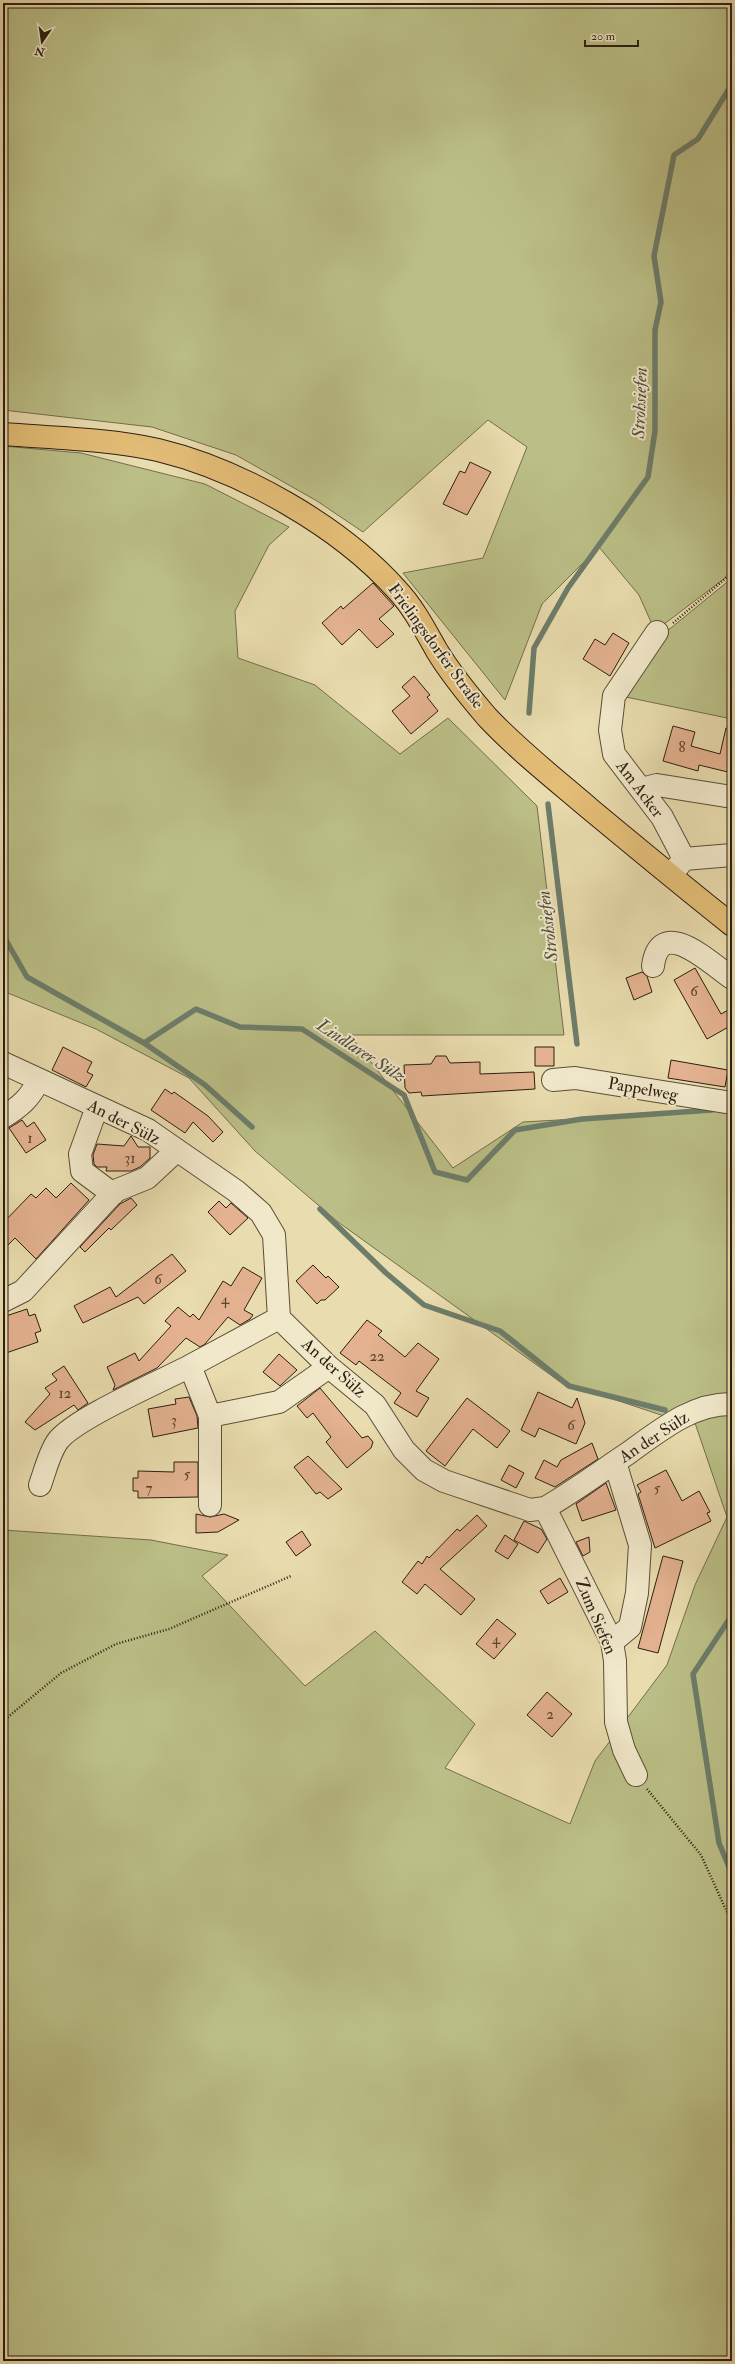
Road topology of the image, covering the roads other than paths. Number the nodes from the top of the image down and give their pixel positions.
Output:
1 (3, 434) edge
2 (657, 632) road end
3 (642, 790) junction
4 (732, 797) edge
5 (732, 855) edge
6 (677, 867) junction
7 (732, 925) edge
8 (653, 966) dead end
9 (732, 978) edge
10 (3, 1063) edge
11 (39, 1080) junction
12 (553, 1080) dead end
13 (732, 1103) edge
14 (96, 1107) junction
15 (3, 1117) edge
16 (176, 1151) junction
17 (113, 1194) junction
18 (3, 1301) edge
19 (279, 1318) junction
20 (190, 1366) junction
21 (329, 1367) junction
22 (732, 1404) edge
23 (210, 1416) junction
24 (615, 1462) junction
25 (40, 1485) dead end
26 (210, 1505) dead end
27 (545, 1508) junction
28 (612, 1642) junction
29 (636, 1775) road end

1 - 6 main road, Frielingsdorfer Straße
2 - 3 street, Am Acker
3 - 4 street
3 - 6 street, Am Acker
5 - 6 street
6 - 7 main road, Frielingsdorfer Straße
8 - 9 street
10 - 11 street, An der Sülz
11 - 14 street, An der Sülz
11 - 15 street
12 - 13 street, Pappelweg
14 - 16 street, An der Sülz
14 - 17 street
16 - 17 street
16 - 19 street, An der Sülz
17 - 18 street
19 - 20 street
19 - 21 street, An der Sülz
20 - 23 street
20 - 25 street
21 - 23 street
21 - 27 street, An der Sülz
22 - 24 street, An der Sülz
23 - 26 street
24 - 27 street, An der Sülz
24 - 28 street
27 - 28 street, Zum Siefen
28 - 29 street, Zum Siefen

